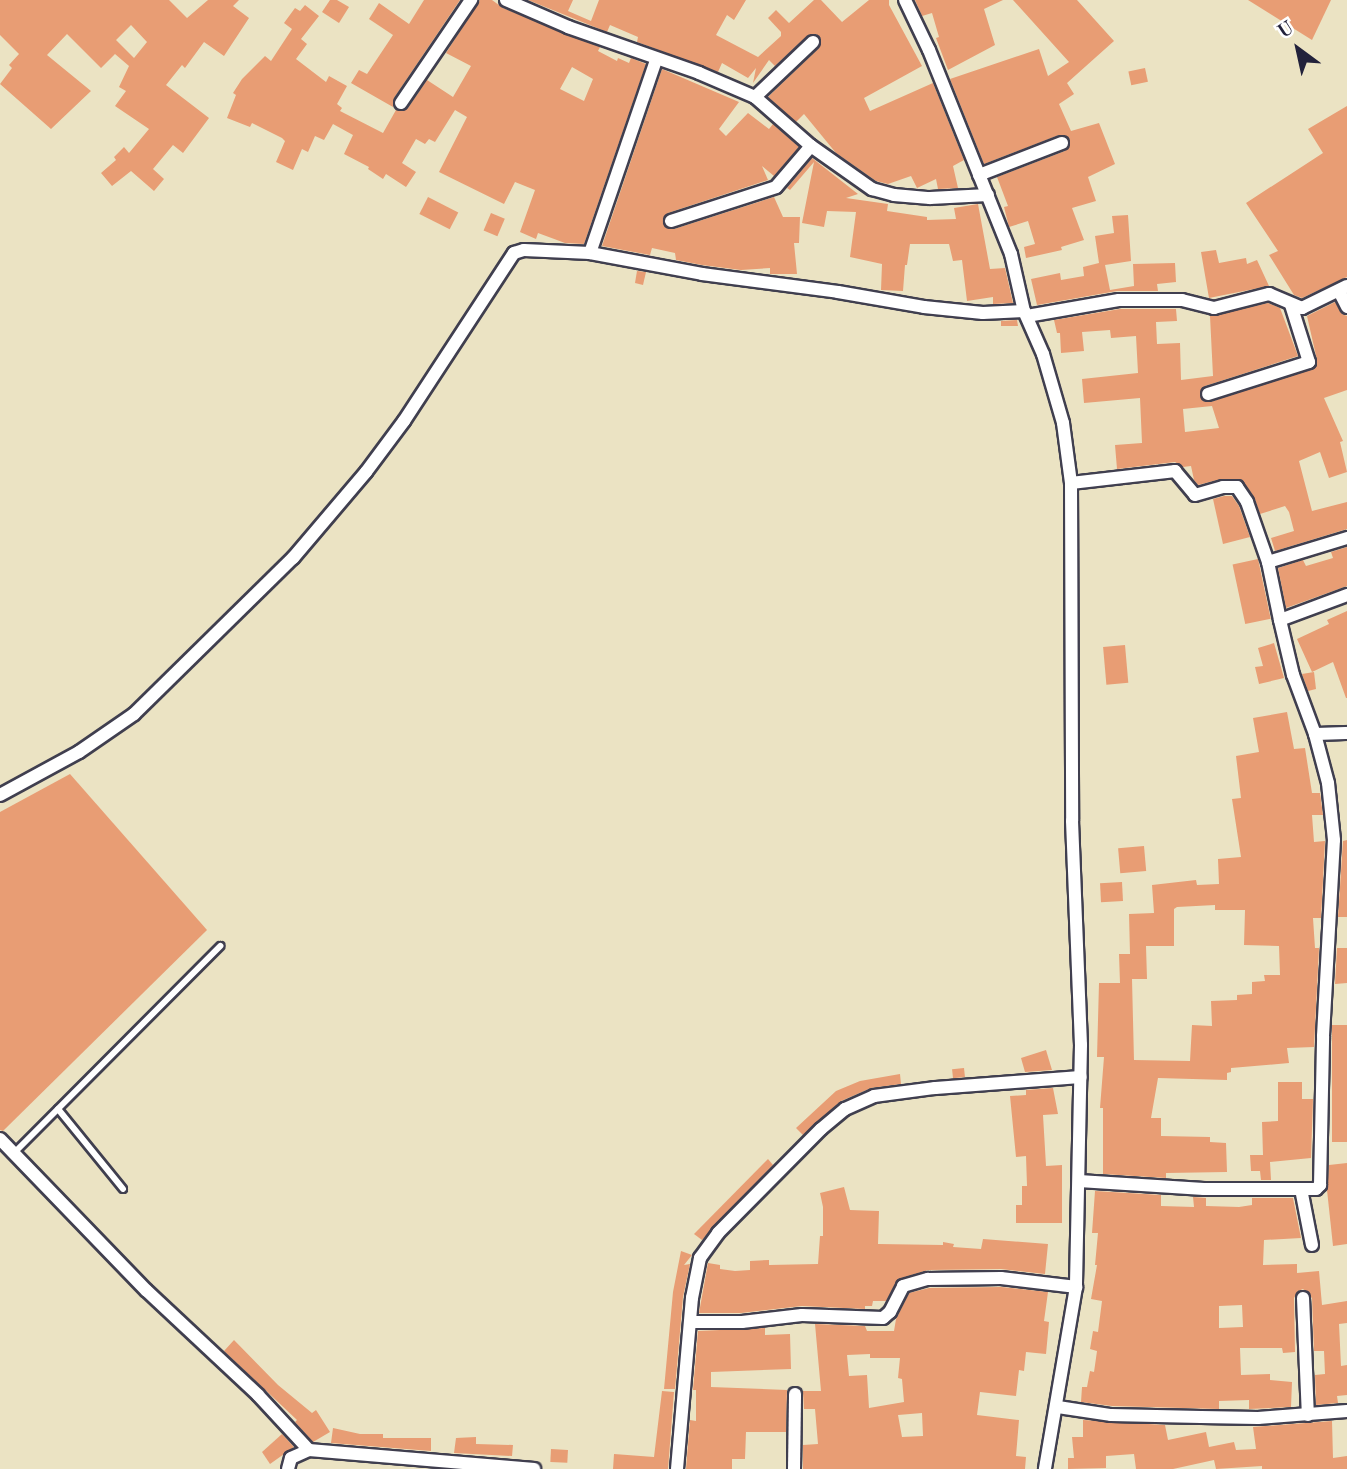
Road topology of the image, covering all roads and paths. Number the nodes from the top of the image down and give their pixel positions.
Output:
1 (471, 0) edge
2 (506, 0) edge
3 (905, 0) edge
4 (813, 41) dead end
5 (656, 60) junction
6 (755, 97) junction
7 (401, 103) dead end
8 (1062, 143) dead end
9 (811, 146) junction
10 (979, 175) junction
11 (988, 195) junction
12 (671, 221) dead end
13 (590, 253) junction
14 (1343, 288) edge
15 (1291, 305) junction
16 (1347, 307) edge
17 (1026, 314) junction
18 (1208, 394) dead end
19 (1070, 483) junction
20 (1347, 538) edge
21 (1268, 562) junction
22 (1347, 595) edge
23 (1280, 620) junction
24 (1347, 733) edge
25 (1315, 734) junction
26 (0, 794) edge
27 (220, 946) dead end
28 (1081, 1077) junction
29 (58, 1109) junction
30 (0, 1139) edge
31 (15, 1152) junction
32 (1079, 1181) junction
33 (123, 1189) dead end
34 (1301, 1189) junction
35 (1312, 1245) dead end
36 (1076, 1287) junction
37 (1303, 1297) dead end
38 (690, 1322) junction
39 (795, 1394) dead end
40 (1058, 1407) junction
41 (1347, 1411) edge
42 (1308, 1415) junction
43 (309, 1450) junction
44 (388, 1463) edge
45 (288, 1469) edge
46 (534, 1469) edge
47 (677, 1469) edge
48 (793, 1469) edge
49 (1045, 1469) edge

1 - 7 street
2 - 5 street
3 - 10 street
4 - 6 street
5 - 6 street
5 - 13 street
6 - 9 street
8 - 10 street
9 - 11 street
9 - 12 street
10 - 11 street
11 - 17 street
13 - 17 street
13 - 26 street
14 - 15 street
14 - 16 street
15 - 17 street
15 - 18 street
17 - 19 street
19 - 21 street
19 - 28 street
20 - 21 street
21 - 23 street
22 - 23 street
23 - 25 street
24 - 25 street
25 - 34 street
27 - 29 lane
28 - 32 street
28 - 38 street
29 - 31 lane
29 - 33 lane
30 - 31 street
31 - 43 street
32 - 34 street
32 - 36 street
34 - 35 street
36 - 38 street
36 - 40 street
37 - 42 street
38 - 47 street
39 - 48 street
40 - 42 street
40 - 49 street
41 - 42 street
43 - 44 street
43 - 45 street
44 - 46 street

